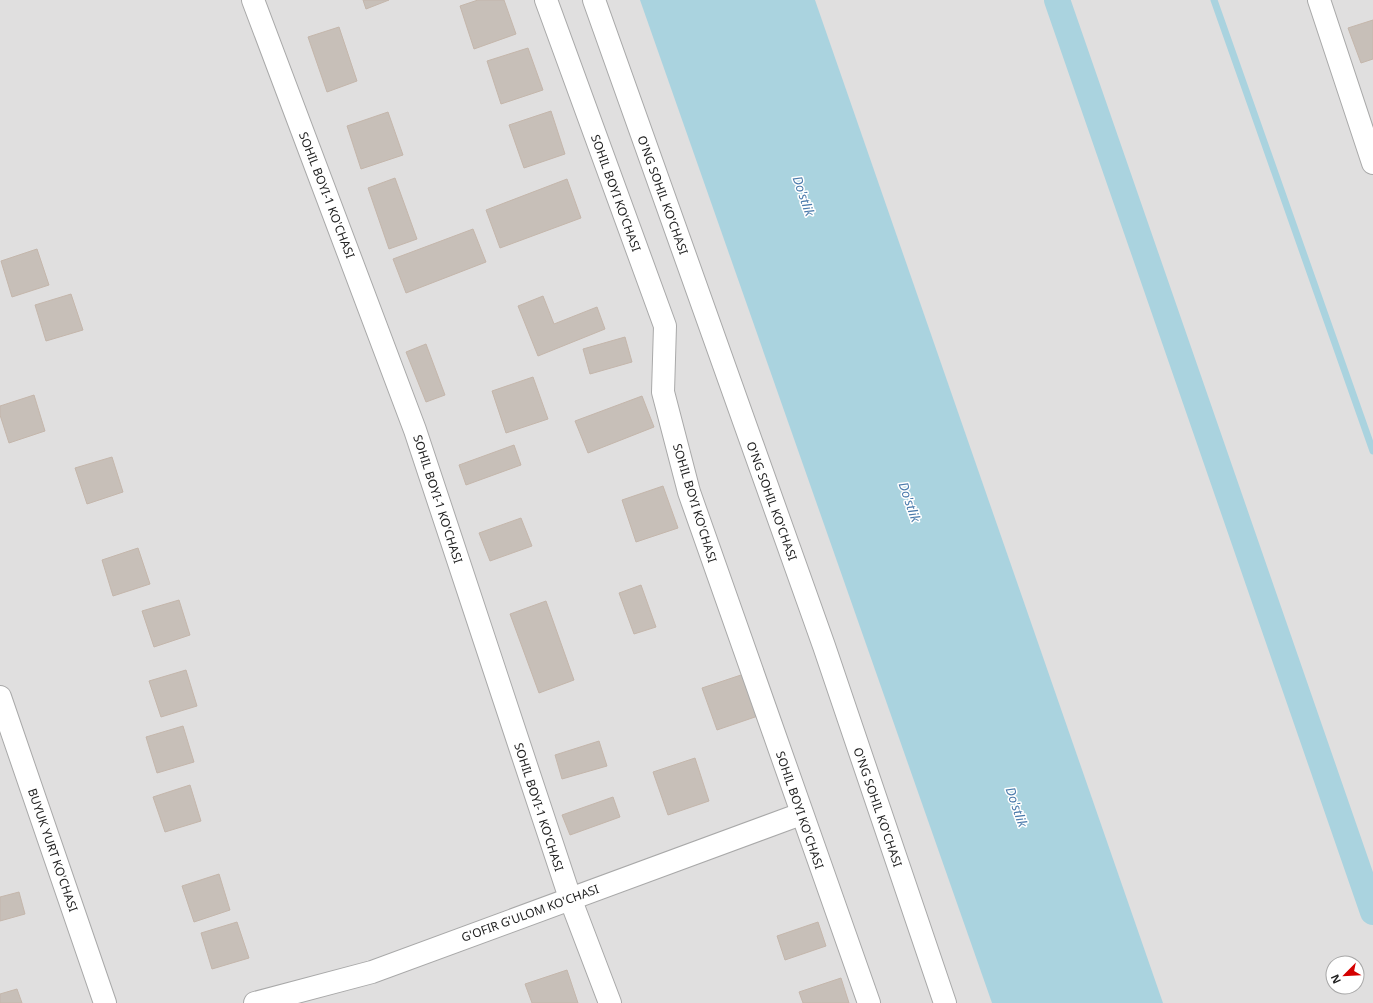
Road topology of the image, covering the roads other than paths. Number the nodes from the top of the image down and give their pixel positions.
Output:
1 (253, 0) edge
2 (546, 0) edge
3 (594, 0) edge
4 (1319, 0) edge
5 (1373, 163) edge
6 (0, 696) edge
7 (801, 814) junction
8 (570, 898) junction
9 (105, 1003) edge
10 (255, 1003) edge
11 (610, 1003) edge
12 (869, 1003) edge
13 (945, 1003) edge

1 - 8 street, SOHIL BOYI-1 KO'CHASI
2 - 7 street, SOHIL BOYI KO'CHASI
3 - 13 street, O'NG SOHIL KO'CHASI
4 - 5 street
6 - 9 street, BUYUK YURT KO'CHASI
7 - 8 street, G'OFIR G'ULOM KO'CHASI
7 - 12 street, SOHIL BOYI KO'CHASI
8 - 10 street, G'OFIR G'ULOM KO'CHASI
8 - 11 street, SOHIL BOYI-1 KO'CHASI

